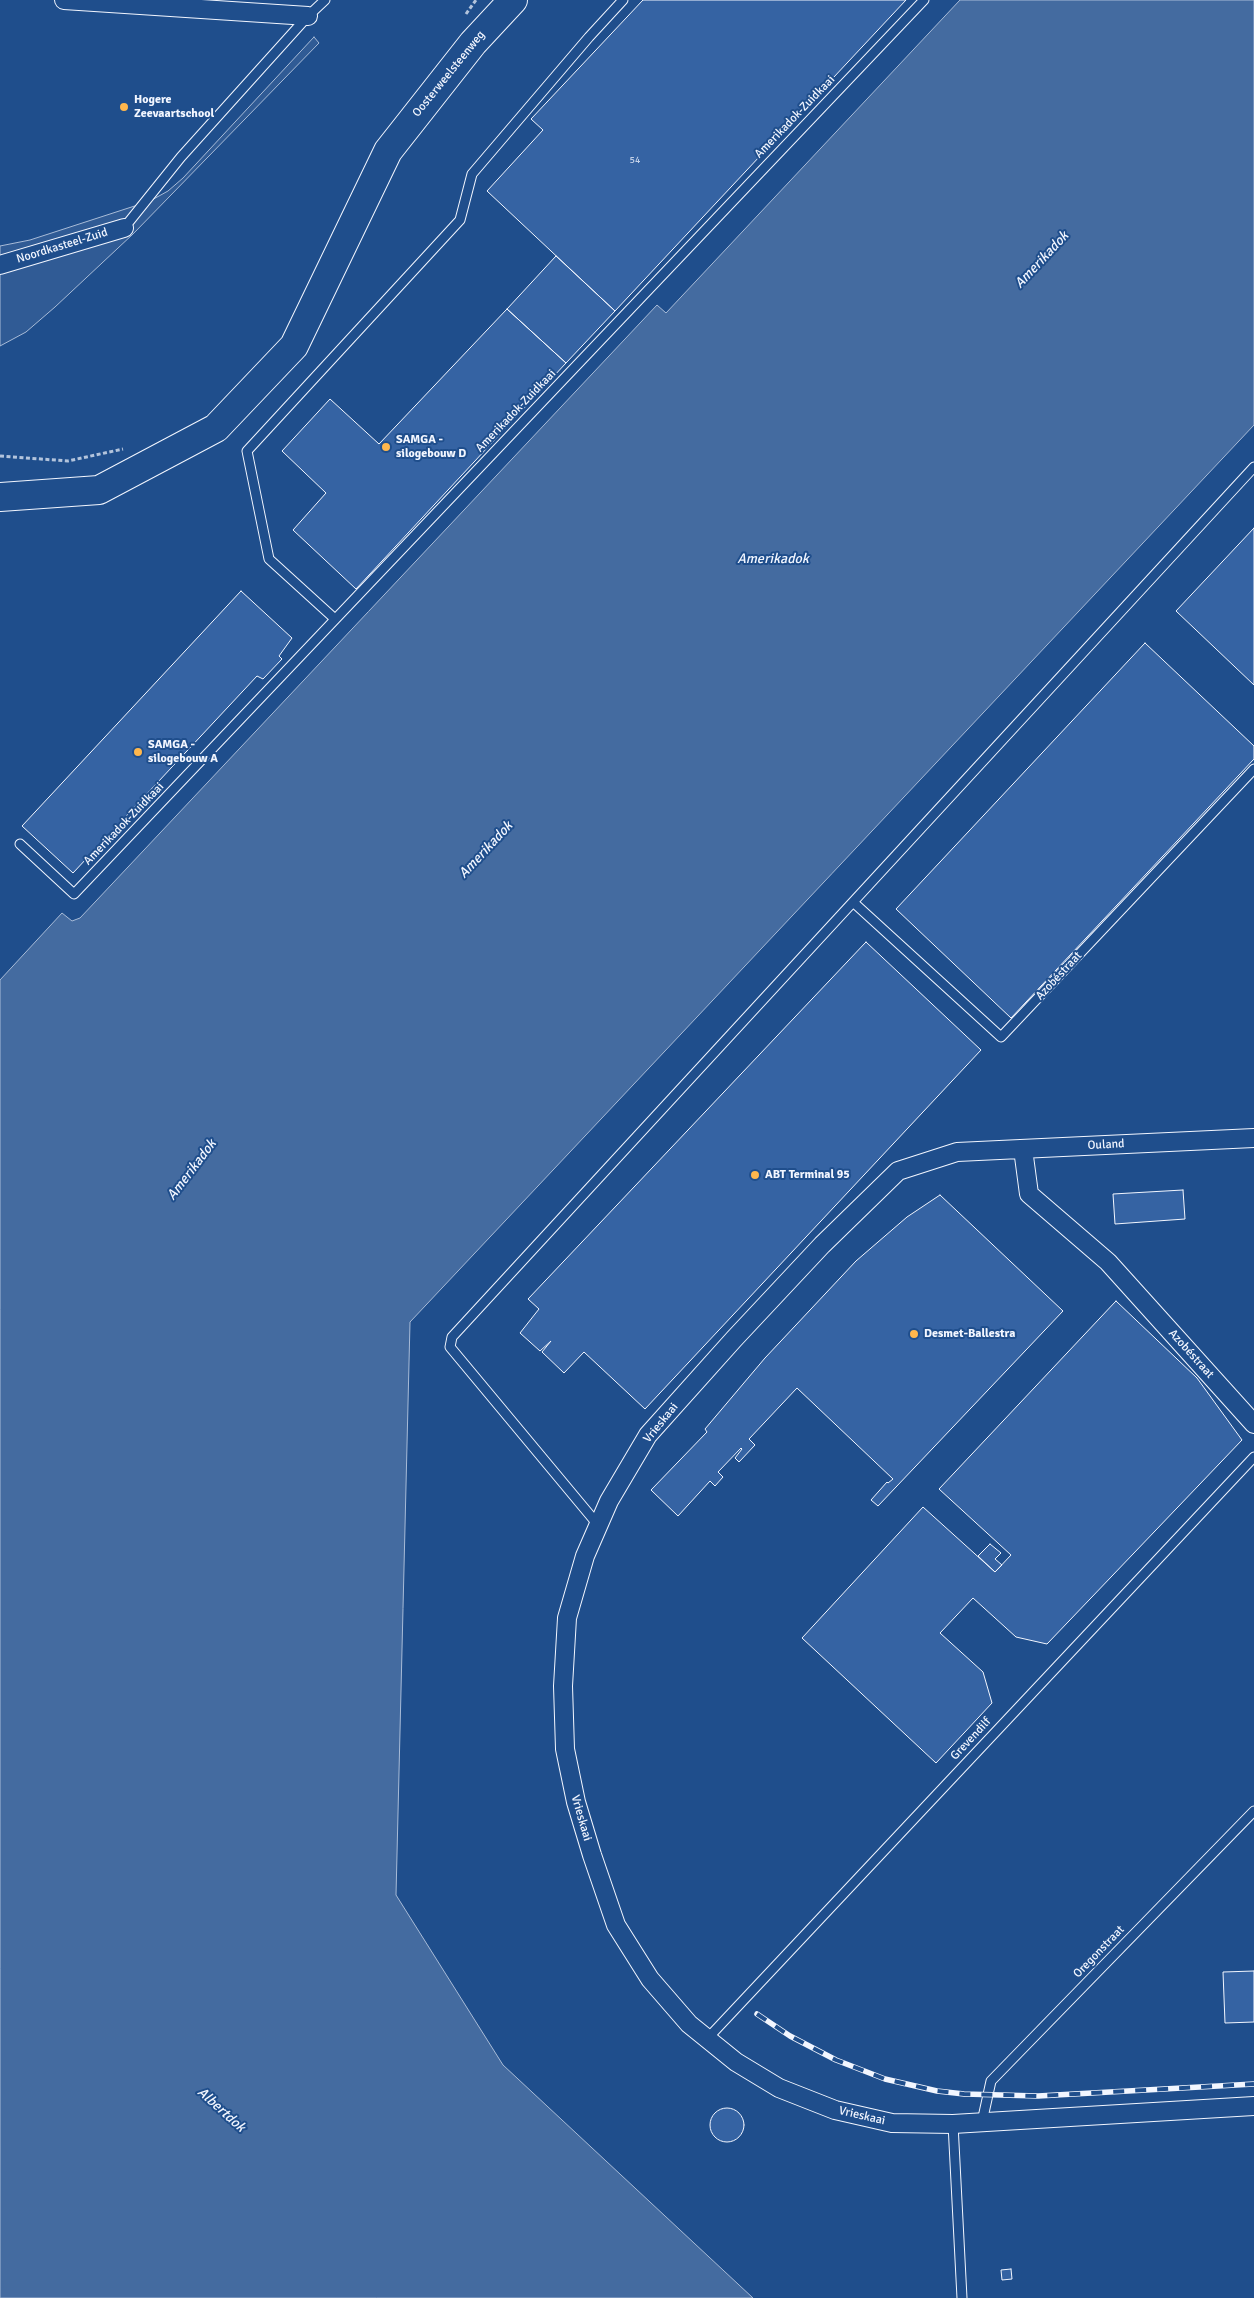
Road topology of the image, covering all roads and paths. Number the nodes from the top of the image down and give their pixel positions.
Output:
1 (64, 0) edge
2 (325, 0) edge
3 (476, 0) edge
4 (513, 0) edge
5 (623, 0) edge
6 (924, 0) edge
7 (308, 16) junction
8 (464, 16) dead end
9 (124, 228) joint
10 (0, 265) edge
11 (130, 448) dead end
12 (0, 456) edge
13 (1254, 467) edge
14 (0, 497) edge
15 (335, 619) junction
16 (1254, 769) edge
17 (20, 844) dead end
18 (853, 902) junction
19 (1254, 1138) edge
20 (1023, 1149) junction
21 (957, 1152) joint
22 (1254, 1424) edge
23 (1254, 1457) edge
24 (599, 1526) junction
25 (1254, 1811) edge
26 (707, 2039) junction
27 (1254, 2106) edge
28 (982, 2122) junction
29 (953, 2124) junction
30 (962, 2298) edge

1 - 7 street
2 - 7 lane
3 - 8 path
4 - 14 main road, Oosterweelsteenweg
5 - 15 lane
6 - 15 lane, Amerikadok-Zuidkaai
7 - 9 lane
9 - 10 street, Noordkasteel-Zuid
11 - 12 path
13 - 18 lane
15 - 17 lane, Amerikadok-Zuidkaai
16 - 18 lane, Azobéstraat
18 - 24 lane
19 - 20 street, Ouland
20 - 21 street, Ouland
20 - 22 street, Azobéstraat
21 - 24 street, Vrieskaai
23 - 26 lane, Grevendilf
24 - 26 street, Vrieskaai
25 - 28 lane, Oregonstraat
26 - 29 street, Vrieskaai
27 - 28 street, Vrieskaai
28 - 29 street, Vrieskaai
29 - 30 lane

